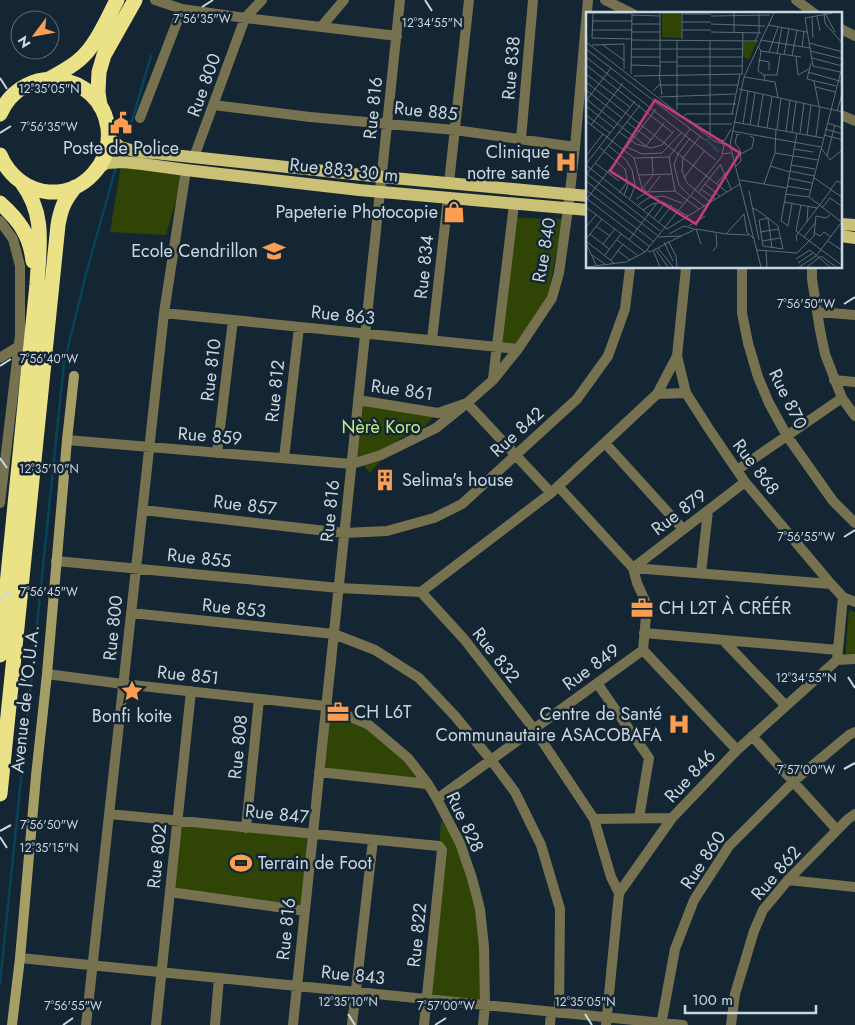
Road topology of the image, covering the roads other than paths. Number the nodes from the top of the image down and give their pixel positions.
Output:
1 (118, 0) edge
2 (136, 0) edge
3 (155, 0) edge
4 (262, 0) edge
5 (344, 0) edge
6 (400, 0) edge
7 (469, 0) edge
8 (533, 0) edge
9 (604, 0) edge
10 (796, 0) edge
11 (182, 9) junction
12 (629, 12) edge
13 (812, 12) edge
14 (245, 18) junction
15 (586, 22) edge
16 (321, 27) junction
17 (842, 30) edge
18 (397, 36) junction
19 (855, 36) edge
20 (48, 79) junction
21 (213, 104) junction
22 (100, 106) junction
23 (0, 114) edge
24 (842, 115) edge
25 (140, 118) dead end
26 (855, 121) edge
27 (388, 124) junction
28 (455, 130) junction
29 (109, 137) junction
30 (521, 139) junction
31 (575, 146) junction
32 (194, 157) junction
33 (2, 162) edge
34 (98, 168) junction
35 (186, 170) junction
36 (360, 175) junction
37 (382, 177) junction
38 (22, 183) junction
39 (449, 183) junction
40 (75, 187) junction
41 (358, 190) junction
42 (380, 192) junction
43 (569, 195) junction
44 (586, 196) edge
45 (448, 198) junction
46 (0, 203) edge
47 (514, 204) junction
48 (568, 208) junction
49 (586, 210) edge
50 (0, 220) edge
51 (842, 224) edge
52 (855, 225) edge
53 (842, 236) edge
54 (855, 238) edge
55 (630, 269) edge
56 (686, 269) edge
57 (742, 269) edge
58 (812, 269) edge
59 (37, 284) junction
60 (817, 312) junction
61 (164, 313) junction
62 (855, 316) edge
63 (233, 320) junction
64 (299, 327) junction
65 (365, 334) junction
66 (20, 335) junction
67 (432, 340) junction
68 (497, 347) junction
69 (518, 349) junction
70 (24, 352) junction
71 (677, 356) junction
72 (0, 358) edge
73 (74, 376) dead end
74 (493, 380) junction
75 (834, 380) junction
76 (855, 382) edge
77 (686, 393) junction
78 (657, 394) junction
79 (842, 398) junction
80 (358, 400) junction
81 (467, 403) junction
82 (855, 416) edge
83 (787, 436) junction
84 (67, 440) junction
85 (605, 442) junction
86 (150, 447) junction
87 (217, 453) junction
88 (515, 455) junction
89 (284, 458) junction
90 (352, 464) junction
91 (737, 470) junction
92 (745, 482) junction
93 (555, 489) junction
94 (0, 503) edge
95 (143, 510) junction
96 (708, 511) junction
97 (855, 523) edge
98 (683, 529) junction
99 (344, 533) junction
100 (56, 561) junction
101 (136, 568) junction
102 (633, 568) junction
103 (701, 573) junction
104 (831, 584) junction
105 (339, 588) junction
106 (421, 592) junction
107 (843, 597) junction
108 (855, 602) edge
109 (131, 613) junction
110 (644, 633) junction
111 (334, 634) junction
112 (723, 640) junction
113 (643, 650) junction
114 (0, 655) edge
115 (838, 655) junction
116 (855, 659) edge
117 (47, 674) junction
118 (597, 683) junction
119 (124, 684) junction
120 (191, 692) junction
121 (259, 699) junction
122 (326, 706) junction
123 (786, 706) junction
124 (534, 729) junction
125 (855, 732) edge
126 (752, 736) junction
127 (737, 750) junction
128 (491, 760) junction
129 (319, 772) junction
130 (794, 781) junction
131 (428, 784) junction
132 (0, 794) edge
133 (438, 798) junction
134 (109, 814) junction
135 (853, 817) edge
136 (639, 818) junction
137 (672, 818) junction
138 (594, 819) junction
139 (177, 821) junction
140 (246, 828) junction
141 (838, 830) junction
142 (313, 834) junction
143 (373, 840) junction
144 (441, 848) joint
145 (788, 880) junction
146 (855, 887) edge
147 (170, 892) junction
148 (619, 893) junction
149 (305, 911) junction
150 (20, 958) junction
151 (92, 965) junction
152 (161, 972) junction
153 (219, 978) junction
154 (297, 986) junction
155 (356, 992) junction
156 (427, 999) junction
157 (485, 1005) junction
158 (555, 1012) junction
159 (606, 1021) edge
160 (662, 1024) edge
161 (12, 1025) edge
162 (86, 1025) edge
163 (156, 1025) edge
164 (215, 1025) edge
165 (293, 1025) edge
166 (352, 1025) edge
167 (424, 1025) edge
168 (483, 1025) edge
169 (550, 1025) edge
170 (683, 1025) edge
171 (731, 1025) edge

1 - 20 highway
2 - 22 highway
3 - 11 street
4 - 14 street, Rue 800
5 - 16 street
6 - 18 street, Rue 816
7 - 28 street
8 - 30 street, Rue 838
9 - 12 street
10 - 13 street
11 - 14 street
11 - 25 street
14 - 16 street
14 - 21 street, Rue 800
15 - 31 street, Rue 840
16 - 18 street
17 - 19 street
18 - 27 street, Rue 816
20 - 22 highway
20 - 23 highway
21 - 27 street, Rue 885
21 - 32 street, Rue 800
22 - 29 highway
24 - 26 street
27 - 28 street, Rue 885
27 - 37 street, Rue 816
28 - 30 street, Rue 885
28 - 39 street
29 - 32 main road
29 - 34 highway
30 - 31 street, Rue 885
31 - 43 street, Rue 840
32 - 36 main road
33 - 38 highway
34 - 35 main road, Rue 883 30 m
34 - 40 highway
35 - 41 main road, Rue 883 30 m
35 - 61 street, Rue 800
36 - 37 main road
36 - 41 street
37 - 39 main road
37 - 42 street, Rue 816
38 - 40 highway
38 - 59 highway, Avenue de l'O.U.A.
39 - 43 main road
40 - 132 highway, Avenue de l'O.U.A.
41 - 42 main road, Rue 883 30 m
42 - 45 main road, Rue 883 30 m
42 - 65 street, Rue 816
43 - 44 main road
43 - 48 street, Rue 840
45 - 47 main road, Rue 883 30 m
45 - 67 street, Rue 834
46 - 59 highway
47 - 48 main road, Rue 883 30 m
47 - 68 street
48 - 49 main road, Rue 883 30 m
48 - 69 street, Rue 840
50 - 66 street, Avenue de l'O.U.A.
51 - 52 main road
53 - 54 main road
55 - 88 street, Rue 842
56 - 71 street
57 - 83 street, Rue 870
58 - 60 street
59 - 70 highway, Avenue de l'O.U.A.
60 - 62 street
60 - 75 street
61 - 63 street, Rue 863
61 - 86 street, Rue 800
63 - 64 street, Rue 863
63 - 87 street, Rue 810
64 - 65 street, Rue 863
64 - 89 street, Rue 812
65 - 67 street, Rue 863
65 - 80 street, Rue 816
66 - 70 street
66 - 70 street, Avenue de l'O.U.A.
67 - 68 street, Rue 863
68 - 69 street, Rue 863
68 - 74 street
69 - 74 street, Rue 840
70 - 72 street
70 - 94 street, Avenue de l'O.U.A.
70 - 114 highway, Avenue de l'O.U.A.
71 - 77 street, Rue 868
71 - 78 street
73 - 84 street, Avenue de l'O.U.A.
74 - 81 street, Rue 840
75 - 76 street
75 - 79 street
77 - 78 street
77 - 91 street, Rue 868
78 - 85 street
79 - 82 street
79 - 83 street
80 - 81 street, Rue 861
80 - 90 street, Rue 816
81 - 88 street
81 - 90 street, Rue 840
83 - 91 street
83 - 97 street, Rue 870
84 - 86 street, Rue 859
84 - 100 street, Avenue de l'O.U.A.
85 - 93 street
85 - 98 street
86 - 87 street, Rue 859
86 - 95 street, Rue 800
87 - 89 street, Rue 859
88 - 93 street
88 - 99 street, Rue 842
89 - 90 street, Rue 859
90 - 99 street, Rue 816
91 - 92 street, Rue 868
92 - 96 street, Rue 879
92 - 104 street, Rue 868
93 - 102 street
93 - 106 street
95 - 99 street, Rue 857
95 - 101 street, Rue 800
96 - 98 street, Rue 879
96 - 103 street
98 - 102 street, Rue 879
99 - 105 street, Rue 816
100 - 101 street, Rue 855
100 - 117 street, Avenue de l'O.U.A.
101 - 105 street, Rue 855
101 - 109 street, Rue 800
102 - 103 street
102 - 110 street
103 - 104 street
104 - 107 street
105 - 106 street
105 - 111 street, Rue 816
106 - 124 street, Rue 832
107 - 108 street
107 - 115 street
109 - 111 street, Rue 853
109 - 119 street, Rue 800
110 - 112 street
110 - 113 street
111 - 122 street, Rue 816
111 - 128 street, Rue 853
112 - 115 street
112 - 123 street
113 - 118 street, Rue 849
113 - 127 street
115 - 116 street
115 - 123 street, Rue 846
117 - 119 street, Rue 851
117 - 150 street, Avenue de l'O.U.A.
118 - 124 street, Rue 849
118 - 136 street
119 - 120 street, Rue 851
119 - 134 street, Rue 800
120 - 121 street, Rue 851
120 - 139 street, Rue 802
121 - 122 street, Rue 851
121 - 140 street, Rue 808
122 - 129 street, Rue 816
122 - 131 street, Rue 828
123 - 126 street, Rue 846
124 - 128 street, Rue 849
124 - 138 street, Rue 832
125 - 130 street, Rue 860
126 - 127 street, Rue 846
126 - 130 street
127 - 137 street, Rue 846
128 - 133 street, Rue 849
128 - 158 street, Rue 853
129 - 131 street
129 - 142 street, Rue 816
130 - 141 street
130 - 160 street, Rue 860
131 - 133 street, Rue 828
133 - 157 street, Rue 828
134 - 139 street, Rue 847
134 - 151 street, Rue 800
135 - 141 street, Rue 862
136 - 137 street
136 - 138 street
137 - 148 street, Rue 846
138 - 148 street, Rue 832
139 - 140 street, Rue 847
139 - 147 street, Rue 802
140 - 142 street, Rue 847
141 - 145 street, Rue 862
142 - 143 street, Rue 847
142 - 149 street, Rue 816
143 - 144 street, Rue 847
143 - 155 street
144 - 156 street, Rue 822
145 - 146 street
145 - 171 street, Rue 862
147 - 149 street
147 - 152 street, Rue 802
148 - 159 street, Rue 846
149 - 154 street, Rue 816
150 - 151 street, Rue 843
150 - 161 street, Avenue de l'O.U.A.
151 - 152 street, Rue 843
151 - 162 street, Rue 800
152 - 153 street, Rue 843
152 - 163 street, Rue 802
153 - 154 street, Rue 843
153 - 164 street
154 - 155 street, Rue 843
154 - 165 street, Rue 816
155 - 156 street, Rue 843
155 - 166 street
156 - 157 street, Rue 843
156 - 167 street, Rue 822
157 - 158 street, Rue 843
157 - 168 street, Rue 828
158 - 159 street, Rue 843
158 - 169 street, Rue 853
159 - 160 street, Rue 843
160 - 170 street, Rue 843

